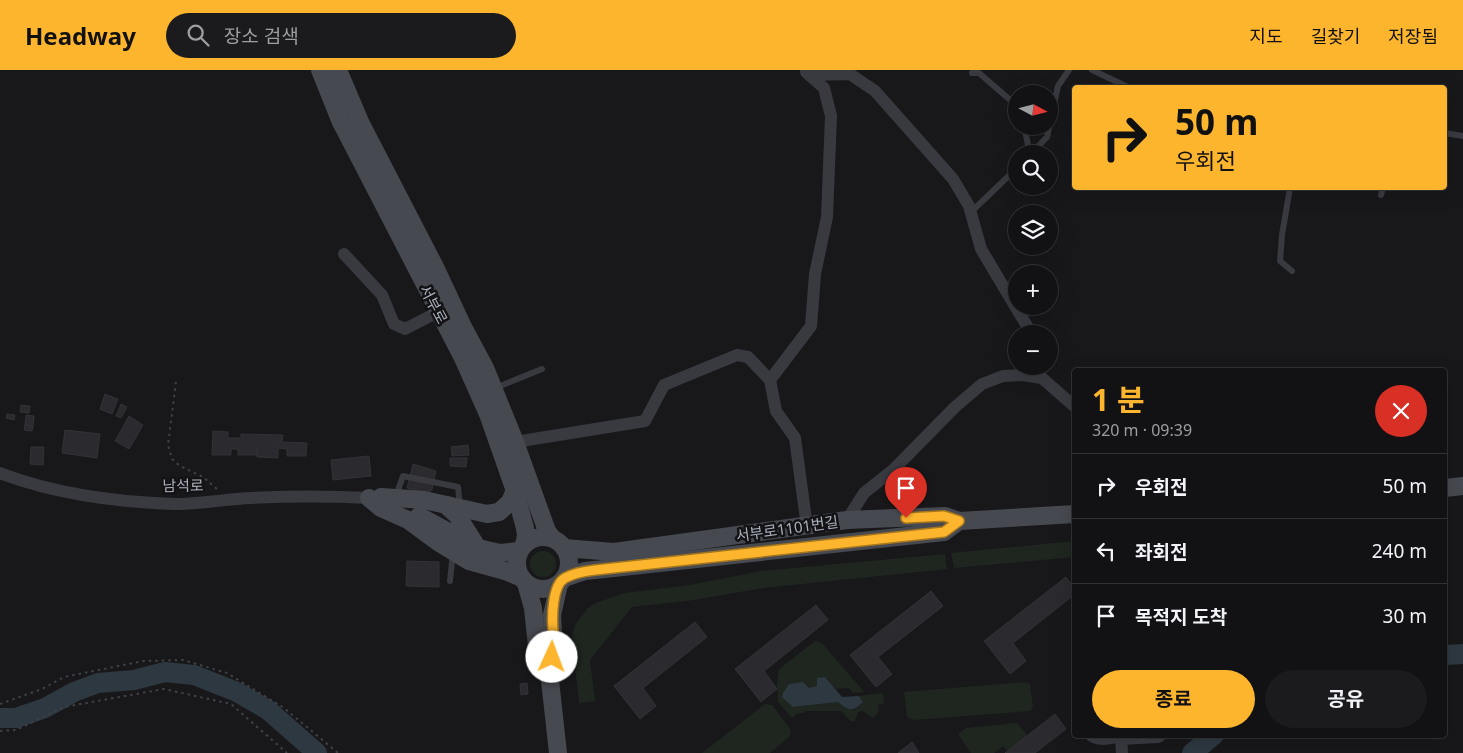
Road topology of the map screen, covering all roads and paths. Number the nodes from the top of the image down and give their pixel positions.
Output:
1 (320, 70) edge
2 (338, 70) edge
3 (1069, 70) edge
4 (1092, 70) edge
5 (806, 72) edge
6 (972, 73) dead end
7 (1124, 85) edge
8 (1008, 98) edge
9 (1447, 133) edge
10 (1463, 136) edge
11 (1039, 145) edge
12 (1008, 177) edge
13 (1290, 190) edge
14 (1382, 190) edge
15 (1381, 195) dead end
16 (971, 212) junction
17 (344, 254) dead end
18 (1292, 271) dead end
19 (438, 312) junction
20 (1026, 325) edge
21 (542, 368) dead end
22 (1008, 375) edge
23 (1035, 375) edge
24 (770, 380) junction
25 (176, 382) dead end
26 (494, 389) junction
27 (1072, 404) edge
28 (515, 442) junction
29 (0, 473) edge
30 (1463, 486) edge
31 (1447, 488) edge
32 (515, 490) junction
33 (382, 497) junction
34 (230, 500) junction
35 (453, 506) junction
36 (1072, 514) edge
37 (848, 520) junction
38 (959, 521) junction
39 (807, 527) junction
40 (558, 543) junction
41 (478, 548) junction
42 (522, 548) junction
43 (453, 551) junction
44 (450, 581) dead end
45 (524, 581) junction
46 (562, 581) junction
47 (549, 671) junction
48 (0, 704) edge
49 (0, 731) edge
50 (1088, 738) edge
51 (1116, 738) edge
52 (1121, 738) edge
53 (287, 753) edge
54 (338, 753) edge
55 (558, 753) edge
56 (1122, 753) edge

1 - 19 street, 서부로
2 - 26 street, 서부로
3 - 11 lane
4 - 7 lane
5 - 16 street
5 - 24 street
6 - 8 lane
9 - 10 lane
12 - 16 lane
13 - 18 lane
14 - 15 lane
16 - 20 street
17 - 19 street
19 - 32 street, 서부로
21 - 26 lane
22 - 37 street, 서부로1101번길
23 - 27 street, 서부로1101번길
24 - 28 street
24 - 39 street
25 - 34 path
26 - 28 street, 서부로
28 - 40 street, 서부로
29 - 34 street, 남석로
30 - 31 street
32 - 35 street
32 - 42 street, 서부로
33 - 34 street, 남석로
33 - 35 street
33 - 41 street
33 - 43 street
35 - 41 street
36 - 38 street
37 - 38 street
37 - 39 street, 서부로1101번길
38 - 46 street
39 - 40 street, 서부로1101번길
40 - 42 street
40 - 46 street
41 - 42 street
42 - 45 street
43 - 44 lane
43 - 45 street
45 - 46 street
45 - 47 street
46 - 47 street
47 - 55 street
48 - 54 path
49 - 53 path
50 - 51 lane
52 - 56 street

